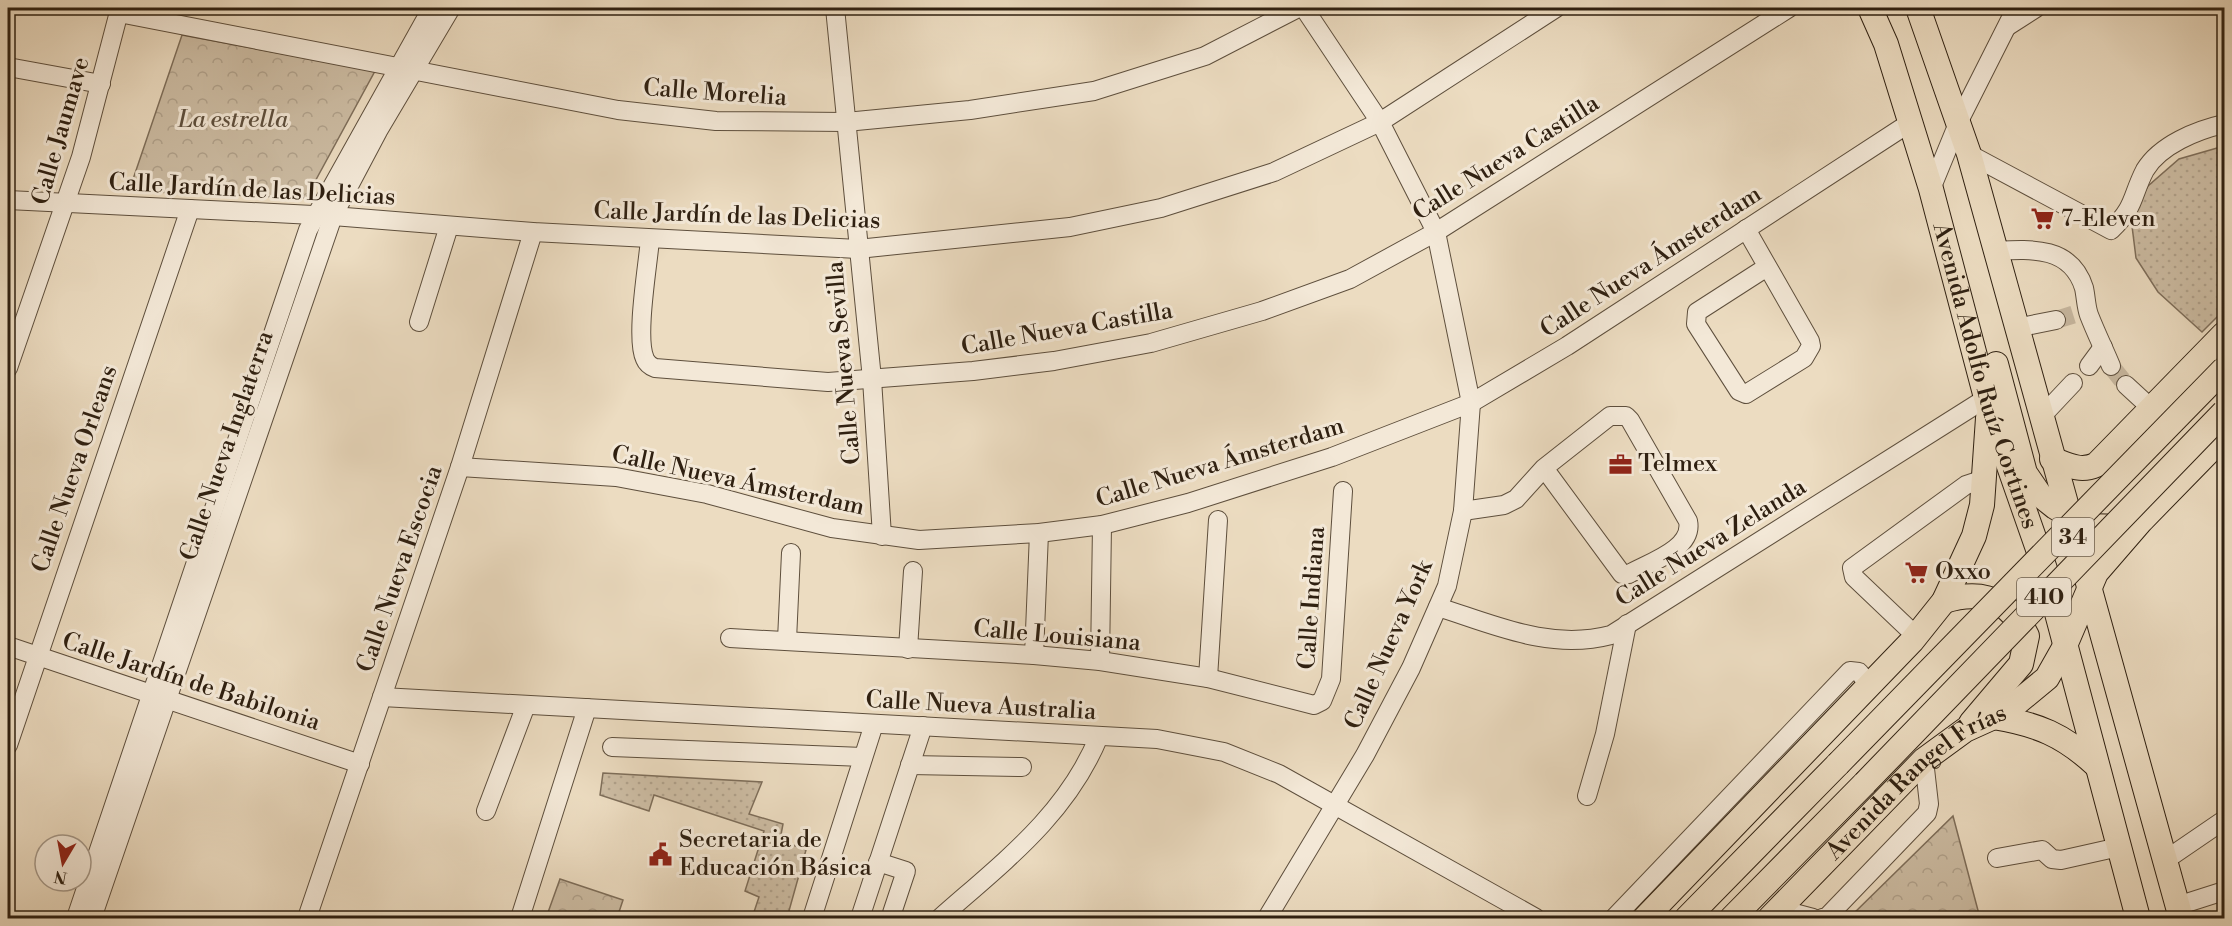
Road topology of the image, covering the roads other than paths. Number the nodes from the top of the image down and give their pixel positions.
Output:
1 (432, 8) edge
2 (451, 8) edge
3 (835, 8) edge
4 (1298, 8) edge
5 (1304, 8) edge
6 (1556, 8) edge
7 (1789, 8) edge
8 (1870, 8) edge
9 (1908, 8) edge
10 (1918, 8) edge
11 (2016, 8) edge
12 (2036, 8) edge
13 (119, 10) edge
14 (2006, 27) junction
15 (1929, 37) junction
16 (8, 67) edge
17 (407, 67) junction
18 (101, 84) junction
19 (1959, 121) junction
20 (846, 122) junction
21 (1380, 122) junction
22 (1911, 122) junction
23 (2224, 124) edge
24 (1969, 154) junction
25 (1931, 189) junction
26 (8, 200) edge
27 (66, 202) junction
28 (190, 209) junction
29 (314, 215) junction
30 (333, 216) junction
31 (449, 226) junction
32 (1746, 230) junction
33 (533, 232) junction
34 (1436, 232) junction
35 (650, 239) junction
36 (858, 249) junction
37 (1947, 249) junction
38 (1995, 251) junction
39 (1767, 267) junction
40 (2056, 320) tunnel mouth
41 (418, 322) dead end
42 (2016, 328) junction
43 (2224, 334) edge
44 (2103, 347) junction
45 (9, 358) edge
46 (2089, 366) dead end
47 (2111, 366) tunnel mouth
48 (2224, 369) edge
49 (872, 378) junction
50 (2073, 383) dead end
51 (2126, 385) tunnel mouth
52 (1470, 403) junction
53 (1988, 403) junction
54 (2151, 408) junction
55 (2224, 412) edge
56 (2041, 417) junction
57 (2135, 426) junction
58 (2224, 436) edge
59 (2052, 459) junction
60 (460, 467) junction
61 (1544, 468) junction
62 (2185, 476) junction
63 (1984, 479) junction
64 (1343, 491) dead end
65 (1463, 511) junction
66 (2067, 515) junction
67 (1218, 520) dead end
68 (2141, 521) junction
69 (1102, 525) junction
70 (1039, 533) junction
71 (882, 536) junction
72 (791, 553) dead end
73 (913, 571) dead end
74 (2088, 592) junction
75 (1944, 601) junction
76 (1438, 607) junction
77 (1627, 624) junction
78 (1916, 636) junction
79 (730, 638) dead end
80 (787, 640) junction
81 (8, 646) edge
82 (2064, 648) junction
83 (908, 649) junction
84 (1034, 655) junction
85 (38, 657) junction
86 (1100, 661) junction
87 (1208, 678) junction
88 (1869, 686) junction
89 (160, 697) junction
90 (382, 697) junction
91 (1318, 704) joint
92 (525, 705) junction
93 (587, 708) junction
94 (1993, 717) junction
95 (874, 724) junction
96 (923, 726) junction
97 (1965, 730) junction
98 (1099, 736) junction
99 (8, 745) edge
100 (612, 747) dead end
101 (863, 757) junction
102 (1924, 760) junction
103 (360, 764) junction
104 (910, 765) junction
105 (1022, 767) dead end
106 (2097, 767) junction
107 (1587, 796) dead end
108 (1333, 806) junction
109 (486, 811) dead end
110 (2224, 820) edge
111 (2119, 847) junction
112 (1997, 858) dead end
113 (2164, 861) junction
114 (878, 862) junction
115 (2224, 891) edge
116 (1711, 894) junction
117 (2179, 912) edge
118 (892, 913) dead end
119 (1775, 914) edge
120 (76, 918) edge
121 (92, 918) edge
122 (307, 918) edge
123 (520, 918) edge
124 (812, 918) edge
125 (860, 918) edge
126 (940, 918) edge
127 (1267, 918) edge
128 (1536, 918) edge
129 (1614, 918) edge
130 (1645, 918) edge
131 (1681, 918) edge
132 (1687, 918) edge
133 (1732, 918) edge
134 (1813, 918) edge
135 (1822, 918) edge
136 (2138, 918) edge

1 - 17 street, Calle Nueva Inglaterra
2 - 17 street, Calle Nueva Inglaterra
3 - 20 street, Calle Nueva Sevilla
4 - 20 street, Calle Morelia
5 - 21 street, Calle Nueva York
6 - 21 street, Calle Jardín de las Delicias
7 - 34 street, Calle Nueva Castilla
8 - 22 main road, Avenida Adolfo Ruíz Cortines / 34
9 - 15 main road
10 - 15 main road, Avenida Adolfo Ruíz Cortines / 34
11 - 14 street
12 - 14 street
13 - 17 street, Calle Morelia
13 - 18 street, Calle Jaumave
14 - 19 street
15 - 19 main road, Avenida Adolfo Ruíz Cortines / 34
16 - 18 street
17 - 20 street, Calle Morelia
17 - 29 street, Calle Nueva Inglaterra
17 - 30 street, Calle Nueva Inglaterra
18 - 27 street, Calle Jaumave
19 - 24 main road, Avenida Adolfo Ruíz Cortines / 34
19 - 25 street
20 - 36 street, Calle Nueva Sevilla
21 - 34 street, Calle Nueva York
21 - 36 street, Calle Jardín de las Delicias
22 - 25 main road, Avenida Adolfo Ruíz Cortines / 34
22 - 32 street, Calle Nueva Ámsterdam
23 - 24 street
24 - 38 main road, Avenida Adolfo Ruíz Cortines / 34
25 - 37 main road, Avenida Adolfo Ruíz Cortines / 34
26 - 27 street, Calle Jardín de las Delicias
27 - 28 street, Calle Jardín de las Delicias
27 - 45 street, Calle Jaumave
28 - 29 street, Calle Jardín de las Delicias
28 - 85 street, Calle Nueva Orleans
29 - 30 street, Calle Jardín de las Delicias
29 - 89 street, Calle Nueva Inglaterra
30 - 31 street, Calle Jardín de las Delicias
30 - 89 street, Calle Nueva Inglaterra
31 - 33 street, Calle Jardín de las Delicias
31 - 41 street
32 - 39 street
32 - 52 street, Calle Nueva Ámsterdam
33 - 35 street, Calle Jardín de las Delicias
33 - 60 street, Calle Nueva Escocia
34 - 49 street, Calle Nueva Castilla
34 - 52 street, Calle Nueva York
35 - 36 street, Calle Jardín de las Delicias
35 - 49 street, Calle Nueva Castilla
36 - 49 street, Calle Nueva Sevilla
37 - 53 main road, Avenida Adolfo Ruíz Cortines / 34
37 - 66 main road
38 - 42 main road, Avenida Adolfo Ruíz Cortines / 34
38 - 44 street
39 - 39 street
40 - 42 street
42 - 56 main road, Avenida Adolfo Ruíz Cortines / 34
43 - 54 main road
44 - 46 street
44 - 47 street
48 - 116 main road, 410, bridge
49 - 71 street, Calle Nueva Sevilla
50 - 56 street
51 - 54 street
52 - 65 street, Calle Nueva York
52 - 69 street, Calle Nueva Ámsterdam
53 - 63 main road
53 - 77 street, Calle Nueva Zelanda
53 - 82 main road, Avenida Adolfo Ruíz Cortines / 34
54 - 57 main road
55 - 133 main road, 410, bridge
56 - 59 main road, Avenida Adolfo Ruíz Cortines / 34
57 - 59 main road
57 - 62 main road
58 - 62 main road, Avenida Rangel Frías
59 - 66 main road, Avenida Adolfo Ruíz Cortines / 34
60 - 71 street, Calle Nueva Ámsterdam
60 - 90 street, Calle Nueva Escocia
61 - 61 street
61 - 65 street
62 - 68 main road, Avenida Rangel Frías
63 - 75 main road
63 - 78 street
64 - 91 street, Calle Indiana
65 - 76 street, Calle Nueva York
66 - 68 main road
66 - 74 main road, Avenida Adolfo Ruíz Cortines / 34
67 - 87 street
68 - 74 main road, Avenida Rangel Frías
69 - 70 street, Calle Nueva Ámsterdam
69 - 86 street
70 - 71 street, Calle Nueva Ámsterdam
70 - 84 street
72 - 80 street
73 - 83 street
74 - 82 main road, Avenida Rangel Frías
74 - 113 main road, Avenida Adolfo Ruíz Cortines / 34
75 - 78 main road
75 - 97 main road
76 - 77 street, Calle Nueva Zelanda
76 - 108 street, Calle Nueva York
77 - 107 street
78 - 88 main road
79 - 80 street, Calle Louisiana
80 - 83 street, Calle Louisiana
81 - 85 street, Calle Jardín de Babilonia
82 - 94 main road, Avenida Rangel Frías
82 - 106 main road, Avenida Adolfo Ruíz Cortines / 34
83 - 84 street, Calle Louisiana
84 - 86 street, Calle Louisiana
85 - 89 street, Calle Jardín de Babilonia
85 - 99 street, Calle Nueva Orleans
86 - 87 street, Calle Louisiana
87 - 91 street, Calle Louisiana
88 - 129 street
88 - 130 main road
89 - 103 street, Calle Jardín de Babilonia
89 - 120 street, Calle Nueva Inglaterra
89 - 121 street, Calle Nueva Inglaterra
90 - 92 street, Calle Nueva Australia
90 - 103 street, Calle Nueva Escocia
92 - 93 street, Calle Nueva Australia
92 - 109 street
93 - 95 street, Calle Nueva Australia
93 - 123 street
94 - 97 main road, Avenida Rangel Frías
94 - 106 main road
95 - 96 street, Calle Nueva Australia
95 - 101 street
96 - 98 street, Calle Nueva Australia
96 - 104 street
97 - 102 main road, Avenida Rangel Frías
98 - 108 street, Calle Nueva Australia
98 - 126 street
100 - 101 street
101 - 124 street
102 - 119 main road, Avenida Rangel Frías
102 - 135 street
103 - 122 street, Calle Nueva Escocia
104 - 105 street
104 - 114 street
106 - 111 main road, Avenida Adolfo Ruíz Cortines / 34
108 - 127 street, Calle Nueva York
108 - 128 street, Calle Nueva Australia
110 - 113 street
111 - 112 street
111 - 136 main road, Avenida Adolfo Ruíz Cortines / 34
113 - 117 main road, Avenida Adolfo Ruíz Cortines / 34
114 - 118 street
114 - 125 street
115 - 117 street
116 - 131 main road
116 - 132 main road, 410
119 - 134 street

